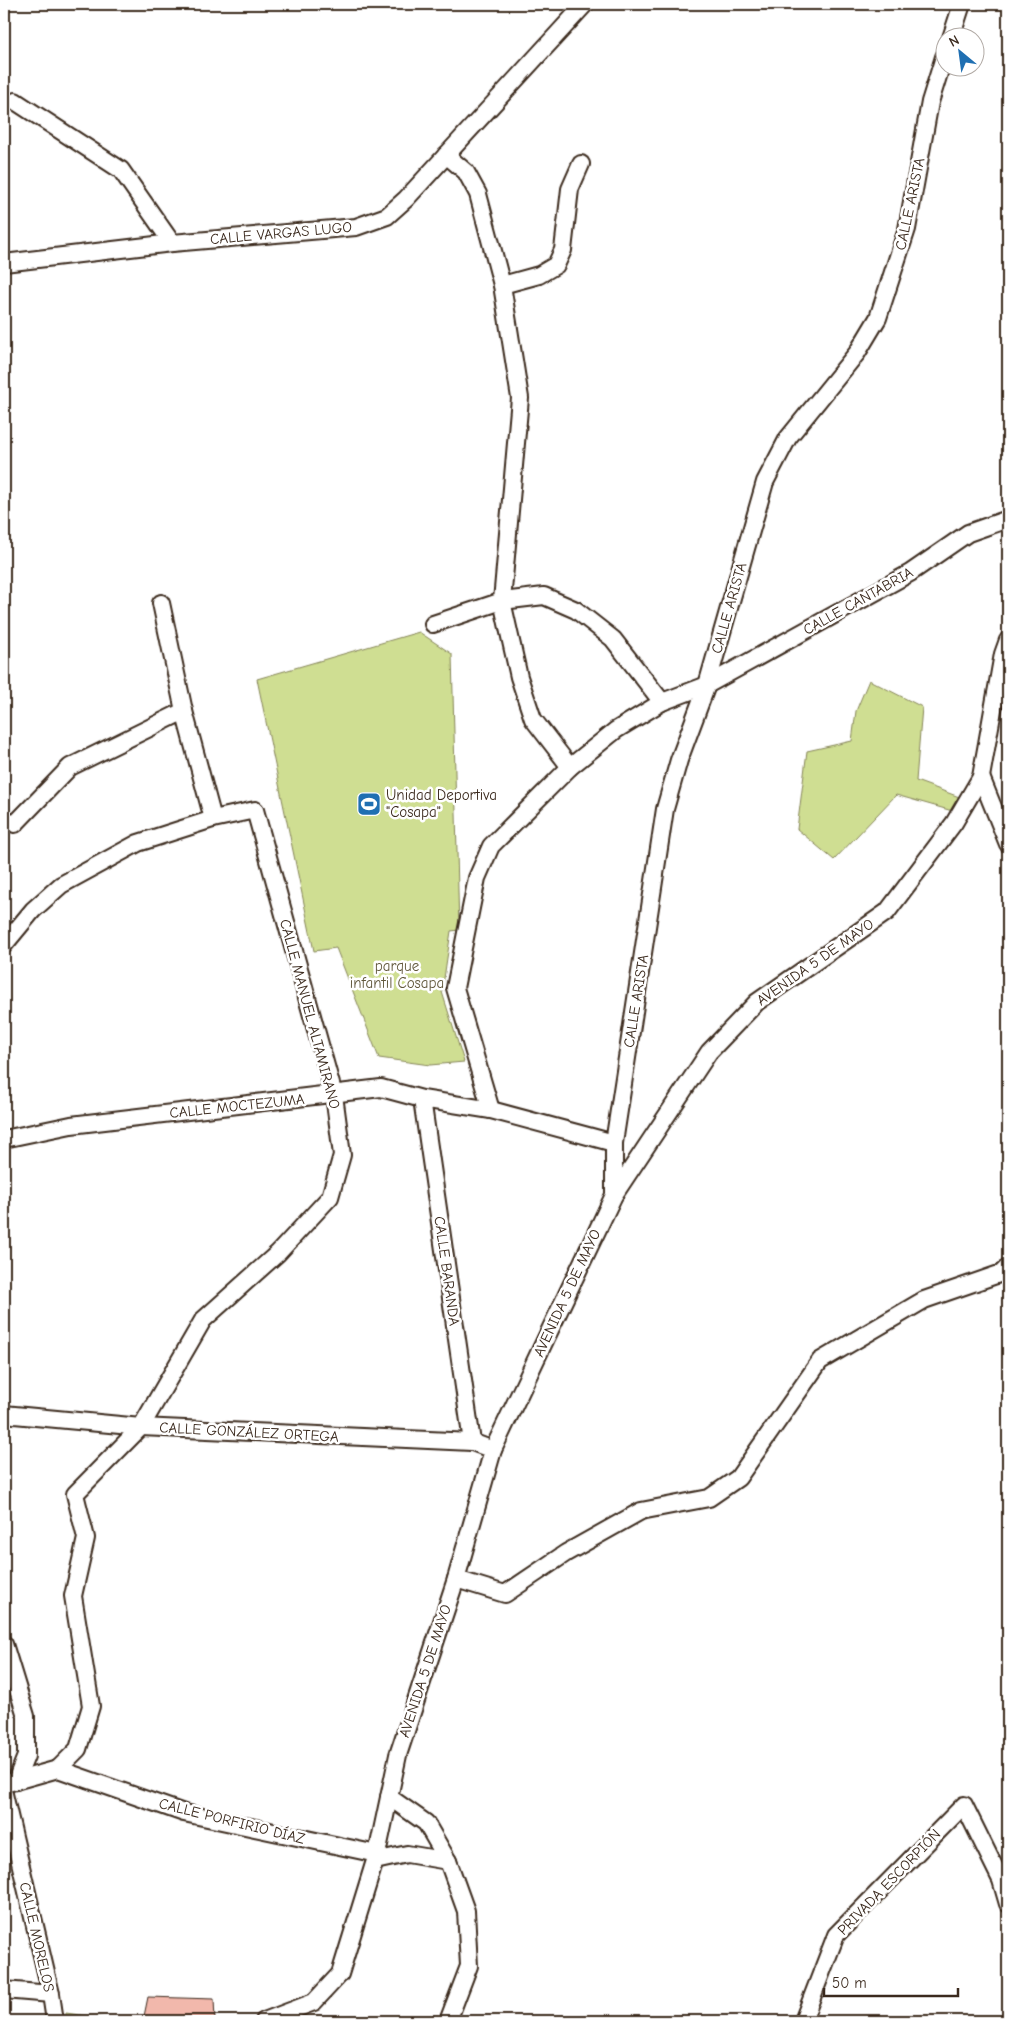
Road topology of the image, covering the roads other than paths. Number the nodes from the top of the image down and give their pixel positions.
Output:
1 (585, 4) edge
2 (962, 4) edge
3 (954, 28) edge
4 (937, 78) edge
5 (15, 101) dead end
6 (446, 155) junction
7 (580, 164) dead end
8 (172, 243) junction
9 (4, 263) edge
10 (502, 285) junction
11 (1008, 519) edge
12 (502, 601) junction
13 (161, 603) dead end
14 (433, 624) dead end
15 (1008, 640) edge
16 (707, 685) junction
17 (662, 702) junction
18 (184, 711) junction
19 (570, 767) junction
20 (981, 777) junction
21 (213, 819) junction
22 (4, 820) edge
23 (1008, 844) edge
24 (4, 945) edge
25 (334, 1095) junction
26 (422, 1099) junction
27 (491, 1110) junction
28 (4, 1139) edge
29 (614, 1143) junction
30 (614, 1195) junction
31 (1008, 1267) edge
32 (4, 1414) edge
33 (141, 1427) junction
34 (472, 1442) junction
35 (493, 1450) junction
36 (456, 1579) junction
37 (4, 1644) edge
38 (58, 1769) junction
39 (10, 1783) edge
40 (4, 1794) edge
41 (389, 1797) junction
42 (376, 1857) junction
43 (448, 1862) junction
44 (1008, 1904) edge
45 (4, 1990) edge
46 (51, 1994) junction
47 (56, 2021) edge
48 (264, 2021) edge
49 (448, 2021) edge
50 (803, 2021) edge

1 - 6 street, CALLE VARGAS LUGO
2 - 3 street
4 - 16 street, CALLE ARISTA
5 - 8 street
6 - 8 street, CALLE VARGAS LUGO
6 - 10 street
7 - 10 street
8 - 9 street, CALLE VARGAS LUGO
10 - 12 street
11 - 16 street, CALLE CANTABRIA
12 - 14 street
12 - 17 street
12 - 19 street
13 - 18 street
15 - 20 street, AVENIDA 5 DE MAYO
16 - 17 street, CALLE CANTABRIA
16 - 29 street, CALLE ARISTA
17 - 19 street, CALLE CANTABRIA
18 - 21 street
18 - 22 street
19 - 27 street, CALLE CANTABRIA
20 - 23 street
20 - 30 street, AVENIDA 5 DE MAYO
21 - 24 street
21 - 25 street, CALLE MANUEL ALTAMIRANO
25 - 26 street, CALLE MOCTEZUMA
25 - 28 street, CALLE MOCTEZUMA
25 - 33 street, CALLE MANUEL ALTAMIRANO
26 - 27 street, CALLE MOCTEZUMA
26 - 34 street, CALLE BARANDA
27 - 29 street, CALLE MOCTEZUMA
29 - 30 street, CALLE ARISTA
30 - 35 street, AVENIDA 5 DE MAYO
31 - 36 street
32 - 33 street, CALLE GONZÁLEZ ORTEGA
33 - 34 street, CALLE GONZÁLEZ ORTEGA
33 - 38 street, CALLE MANUEL ALTAMIRANO
34 - 35 street, CALLE GONZÁLEZ ORTEGA
35 - 36 street, AVENIDA 5 DE MAYO
36 - 41 street, AVENIDA 5 DE MAYO
37 - 39 street
38 - 39 street
38 - 42 street, CALLE PORFIRIO DÍAZ
40 - 46 street, CALLE MORELOS
41 - 42 street, AVENIDA 5 DE MAYO
41 - 43 street
42 - 43 street
42 - 48 street, AVENIDA 5 DE MAYO
43 - 49 street
44 - 50 street, PRIVADA ESCORPIÓN
45 - 46 street
46 - 47 street, CALLE MORELOS

